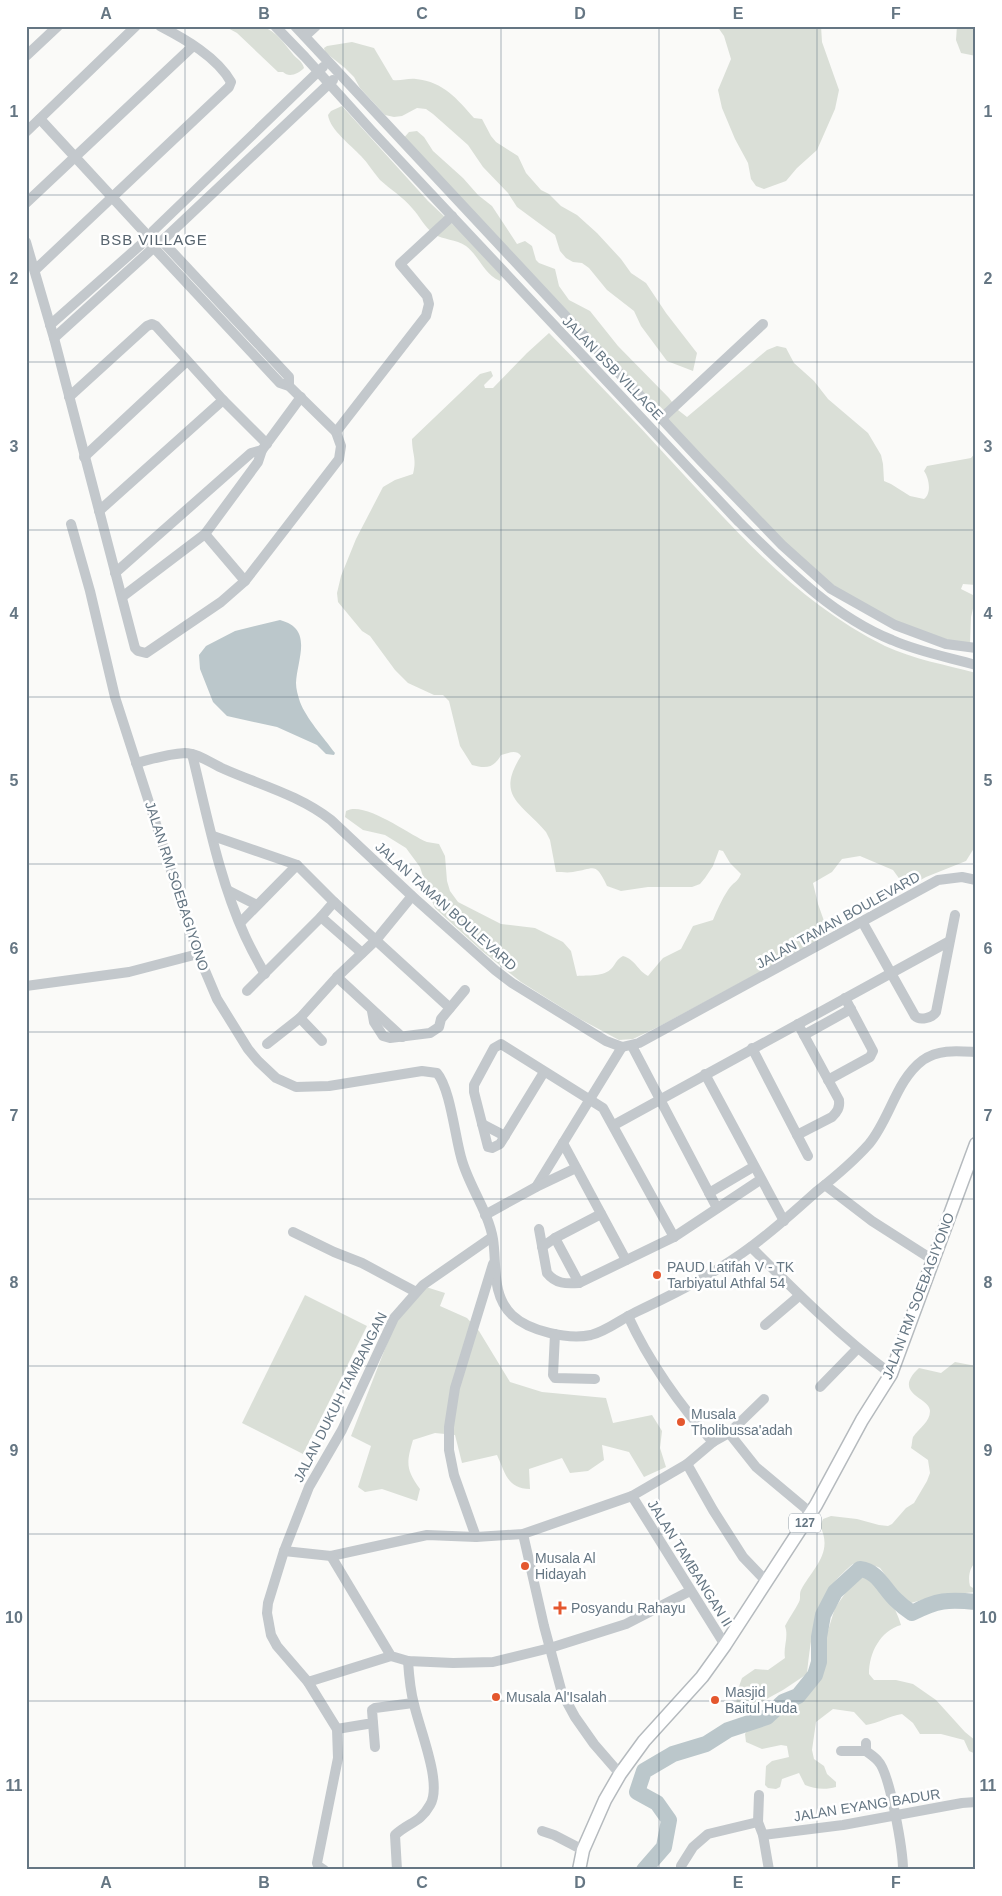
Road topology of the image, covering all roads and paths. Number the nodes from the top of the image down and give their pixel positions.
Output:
1 (58, 26) edge
2 (136, 26) edge
3 (160, 26) edge
4 (274, 26) edge
5 (295, 26) edge
6 (316, 26) edge
7 (305, 36) junction
8 (193, 46) junction
9 (26, 56) edge
10 (327, 62) junction
11 (319, 71) junction
12 (339, 74) junction
13 (329, 83) junction
14 (301, 88) junction
15 (312, 99) junction
16 (40, 118) junction
17 (26, 132) edge
18 (76, 158) junction
19 (113, 197) junction
20 (26, 203) edge
21 (452, 216) junction
22 (163, 241) junction
23 (26, 242) edge
24 (150, 242) junction
25 (35, 270) junction
26 (763, 324) dead end
27 (50, 325) junction
28 (54, 338) junction
29 (187, 360) junction
30 (289, 386) junction
31 (69, 397) junction
32 (301, 397) junction
33 (223, 400) junction
34 (661, 419) junction
35 (336, 432) junction
36 (264, 447) junction
37 (84, 457) junction
38 (99, 512) junction
39 (71, 524) dead end
40 (205, 534) junction
41 (115, 573) junction
42 (245, 581) junction
43 (122, 596) junction
44 (976, 648) edge
45 (976, 665) edge
46 (192, 754) junction
47 (136, 763) junction
48 (213, 836) junction
49 (297, 865) junction
50 (976, 880) edge
51 (229, 891) junction
52 (412, 896) junction
53 (334, 902) junction
54 (257, 905) junction
55 (954, 915) dead end
56 (321, 917) junction
57 (863, 923) junction
58 (240, 924) junction
59 (376, 940) junction
60 (948, 942) junction
61 (362, 953) junction
62 (198, 954) junction
63 (891, 973) junction
64 (265, 974) junction
65 (337, 977) junction
66 (26, 986) edge
67 (465, 990) dead end
68 (247, 991) dead end
69 (845, 998) junction
70 (450, 1008) junction
71 (851, 1008) junction
72 (300, 1018) junction
73 (798, 1024) junction
74 (804, 1035) junction
75 (322, 1041) dead end
76 (267, 1044) dead end
77 (627, 1046) junction
78 (752, 1048) junction
79 (976, 1052) edge
80 (544, 1072) junction
81 (705, 1074) junction
82 (828, 1080) junction
83 (589, 1099) junction
84 (659, 1099) junction
85 (482, 1124) junction
86 (614, 1125) junction
87 (797, 1135) junction
88 (505, 1136) junction
89 (563, 1142) junction
90 (976, 1144) edge
91 (808, 1156) dead end
92 (753, 1167) junction
93 (576, 1168) junction
94 (760, 1180) junction
95 (825, 1185) junction
96 (536, 1187) junction
97 (709, 1193) junction
98 (717, 1208) junction
99 (601, 1214) junction
100 (485, 1215) junction
101 (784, 1221) junction
102 (539, 1228) dead end
103 (293, 1232) dead end
104 (492, 1237) junction
105 (674, 1237) junction
106 (555, 1238) junction
107 (752, 1247) junction
108 (542, 1248) junction
109 (495, 1256) junction
110 (626, 1260) junction
111 (933, 1260) junction
112 (579, 1283) junction
113 (416, 1292) junction
114 (800, 1296) junction
115 (628, 1316) junction
116 (765, 1325) dead end
117 (555, 1334) junction
118 (857, 1349) junction
119 (891, 1374) junction
120 (595, 1379) dead end
121 (820, 1388) dead end
122 (764, 1399) dead end
123 (728, 1433) junction
124 (713, 1442) junction
125 (687, 1464) junction
126 (632, 1496) junction
127 (811, 1513) junction
128 (523, 1534) junction
129 (476, 1538) junction
130 (284, 1551) junction
131 (331, 1556) junction
132 (766, 1581) junction
133 (690, 1591) junction
134 (725, 1645) junction
135 (550, 1648) junction
136 (391, 1656) junction
137 (408, 1661) junction
138 (308, 1682) junction
139 (413, 1702) junction
140 (373, 1723) junction
141 (337, 1729) junction
142 (375, 1746) dead end
143 (841, 1751) dead end
144 (620, 1774) junction
145 (759, 1795) dead end
146 (976, 1802) edge
147 (895, 1816) junction
148 (758, 1822) junction
149 (542, 1831) dead end
150 (763, 1835) junction
151 (583, 1850) junction
152 (324, 1870) edge
153 (396, 1870) edge
154 (579, 1870) edge
155 (681, 1870) edge
156 (769, 1870) edge
157 (903, 1870) edge

1 - 9 street
2 - 16 street
3 - 8 street
4 - 11 street, JALAN BSB VILLAGE
5 - 7 street
6 - 7 street
7 - 10 street
8 - 18 street
8 - 19 street
10 - 11 street
10 - 12 street
11 - 13 street, JALAN BSB VILLAGE
11 - 14 street
12 - 13 street
12 - 34 street
13 - 15 street
13 - 21 street, JALAN BSB VILLAGE
14 - 15 street
14 - 24 street
15 - 22 street
16 - 17 street
16 - 18 street
18 - 19 street
18 - 20 street
19 - 24 street
19 - 25 street
21 - 35 street
21 - 45 street, JALAN BSB VILLAGE
22 - 24 street
22 - 24 street
22 - 30 street
23 - 25 street
24 - 27 street
24 - 28 street
24 - 30 street
25 - 27 street
26 - 34 street
27 - 28 street
28 - 31 street
29 - 31 street
29 - 33 street
29 - 37 street
30 - 32 street
31 - 37 street
32 - 35 street
32 - 36 street
33 - 36 street
33 - 38 street
34 - 44 street
35 - 42 street
36 - 40 street
36 - 41 street
37 - 38 street
38 - 41 street
39 - 47 street, JALAN RM SOEBAGIYONO
40 - 42 street
40 - 43 street
41 - 43 street
42 - 43 street
46 - 47 street, JALAN TAMAN BOULEVARD
46 - 48 street
46 - 52 street, JALAN TAMAN BOULEVARD
47 - 62 street, JALAN RM SOEBAGIYONO
48 - 49 street
48 - 51 street
49 - 53 street
49 - 54 street
50 - 57 street, JALAN TAMAN BOULEVARD
51 - 54 street
51 - 58 street
52 - 59 street
52 - 77 street, JALAN TAMAN BOULEVARD
53 - 56 street
53 - 59 street
54 - 58 street
55 - 60 street
56 - 61 street
56 - 64 street
57 - 63 street
57 - 77 street, JALAN TAMAN BOULEVARD
58 - 64 street
59 - 61 street
59 - 70 street
60 - 63 street
60 - 63 street
61 - 65 street
62 - 66 street
62 - 100 street, JALAN RM SOEBAGIYONO
63 - 69 street
64 - 68 street
65 - 70 street
65 - 72 street
67 - 70 street
69 - 71 street
69 - 73 street
71 - 74 street
71 - 82 street
72 - 75 street
72 - 76 street
73 - 74 street
73 - 78 street
74 - 82 street
77 - 83 street
77 - 84 street
78 - 81 street
78 - 87 street
79 - 95 street, JALAN RM SOEBAGIYONO
80 - 83 street
80 - 85 street
80 - 88 street
81 - 84 street
81 - 92 street
82 - 87 street
83 - 86 street
83 - 89 street
84 - 86 street
84 - 97 street
85 - 88 street
85 - 88 street
86 - 105 street
87 - 91 street
89 - 93 street
89 - 96 street
90 - 111 main road, JALAN RM SOEBAGIYONO / 127
92 - 94 street
92 - 97 street
93 - 96 street
93 - 99 street
94 - 98 street
94 - 101 street
95 - 101 street, JALAN RM SOEBAGIYONO
95 - 111 street
96 - 100 street
97 - 98 street
98 - 105 street
99 - 106 street
99 - 110 street
100 - 104 street, JALAN RM SOEBAGIYONO
101 - 107 street, JALAN RM SOEBAGIYONO
102 - 108 street
103 - 113 street
104 - 109 street, JALAN RM SOEBAGIYONO
104 - 113 street, JALAN DUKUH TAMBANGAN
105 - 110 street
106 - 108 street
106 - 112 street
107 - 114 street
107 - 115 street, JALAN RM SOEBAGIYONO
108 - 112 street
109 - 117 street, JALAN RM SOEBAGIYONO
109 - 129 street
110 - 112 street
111 - 119 main road, JALAN RM SOEBAGIYONO / 127
113 - 130 street, JALAN DUKUH TAMBANGAN
114 - 116 street
114 - 118 street
115 - 117 street, JALAN RM SOEBAGIYONO
115 - 124 street
117 - 120 street
118 - 119 street
118 - 121 street
119 - 127 main road, JALAN RM SOEBAGIYONO / 127
122 - 123 street
123 - 124 street
123 - 127 street
124 - 125 street
125 - 126 street
125 - 132 street
126 - 128 street
126 - 133 street, JALAN TAMBANGAN II
127 - 132 main road, JALAN RM SOEBAGIYONO / 127
128 - 129 street
128 - 135 street
129 - 131 street
130 - 131 street
130 - 138 street, JALAN DUKUH TAMBANGAN
131 - 136 street
132 - 134 main road, JALAN RM SOEBAGIYONO / 127
133 - 134 street, JALAN TAMBANGAN II
133 - 135 street
134 - 144 main road, JALAN RM SOEBAGIYONO / 127
135 - 137 street
135 - 144 street
136 - 137 street
136 - 138 street
137 - 139 street
138 - 141 street, JALAN DUKUH TAMBANGAN
139 - 140 street
139 - 153 street
140 - 141 street
140 - 142 street
141 - 152 street
143 - 147 street
144 - 151 main road, JALAN RM SOEBAGIYONO / 127
145 - 148 street
146 - 147 street, JALAN EYANG BADUR
147 - 150 street, JALAN EYANG BADUR
147 - 157 street
148 - 150 street
148 - 155 street
149 - 151 street
150 - 156 street
151 - 154 main road, JALAN RM SOEBAGIYONO / 127

